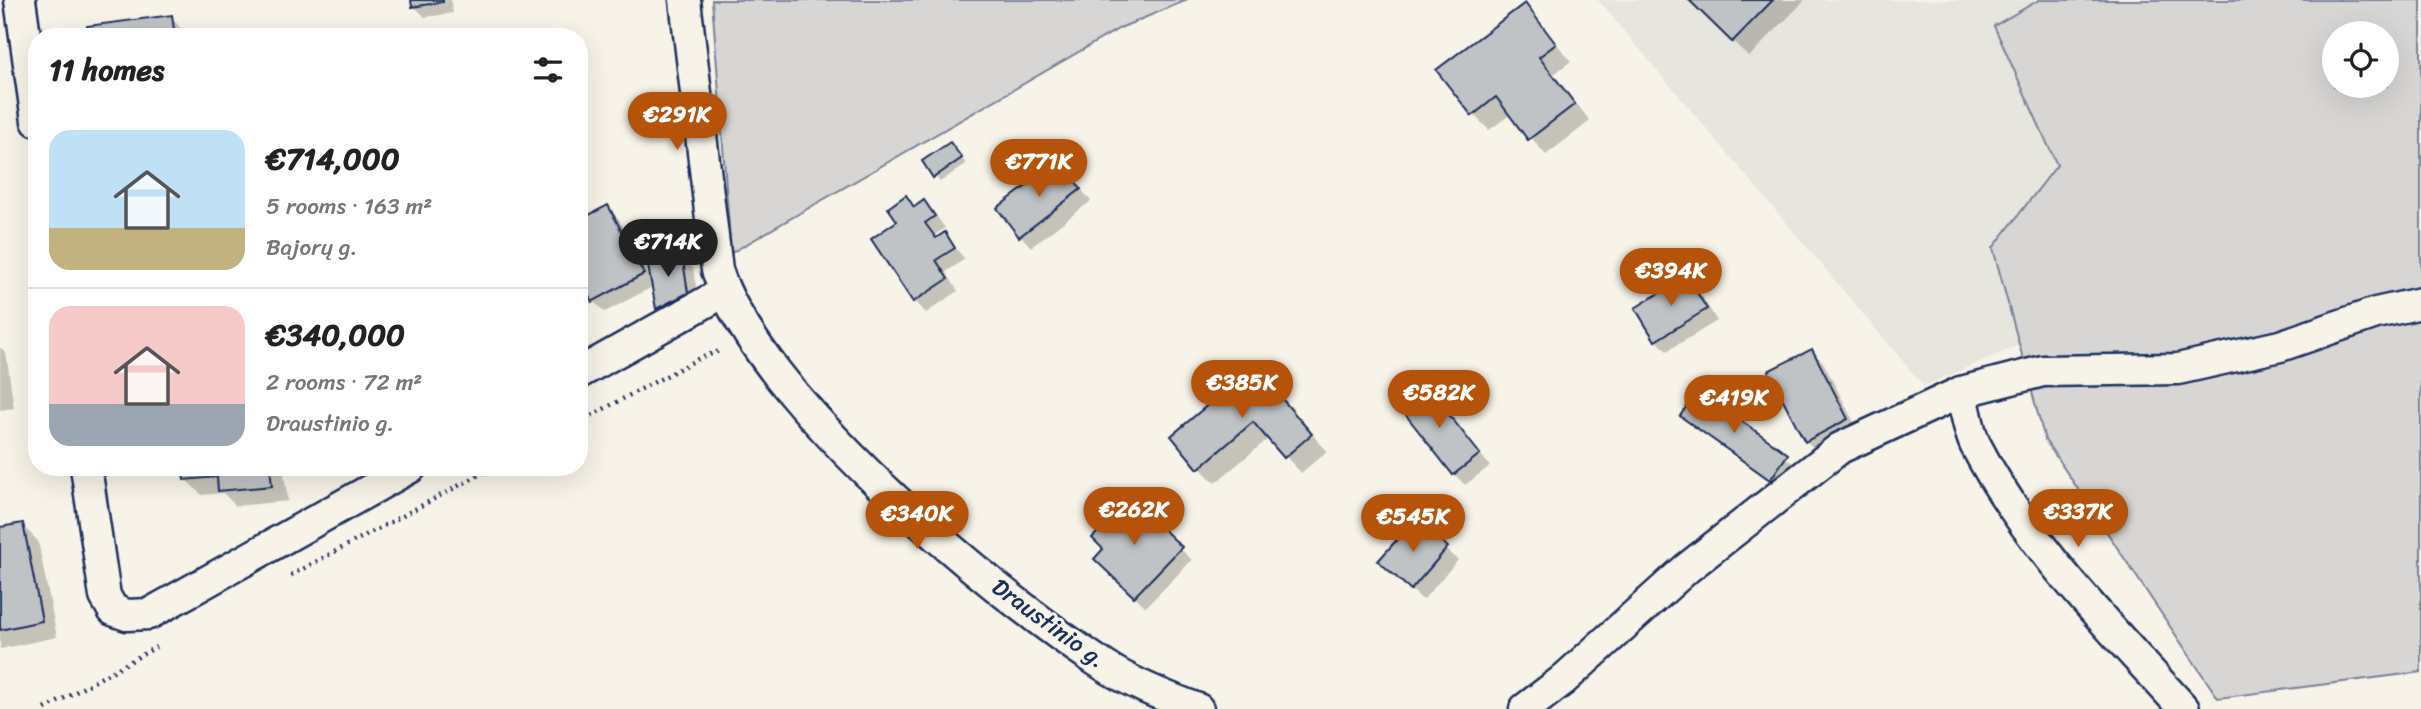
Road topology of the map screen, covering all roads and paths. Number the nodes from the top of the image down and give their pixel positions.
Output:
1 (20, 0) edge
2 (685, 0) edge
3 (28, 57) edge
4 (724, 292) junction
5 (2421, 303) edge
6 (752, 338) junction
7 (588, 368) edge
8 (1962, 392) junction
9 (588, 417) edge
10 (87, 476) edge
11 (395, 476) edge
12 (1198, 709) edge
13 (1525, 709) edge
14 (2184, 709) edge

1 - 3 street
2 - 4 street, Draustinio g.
4 - 6 street, Draustinio g.
4 - 7 street
5 - 8 street
6 - 9 path
6 - 12 street, Draustinio g.
8 - 13 street
8 - 14 street
10 - 11 street

